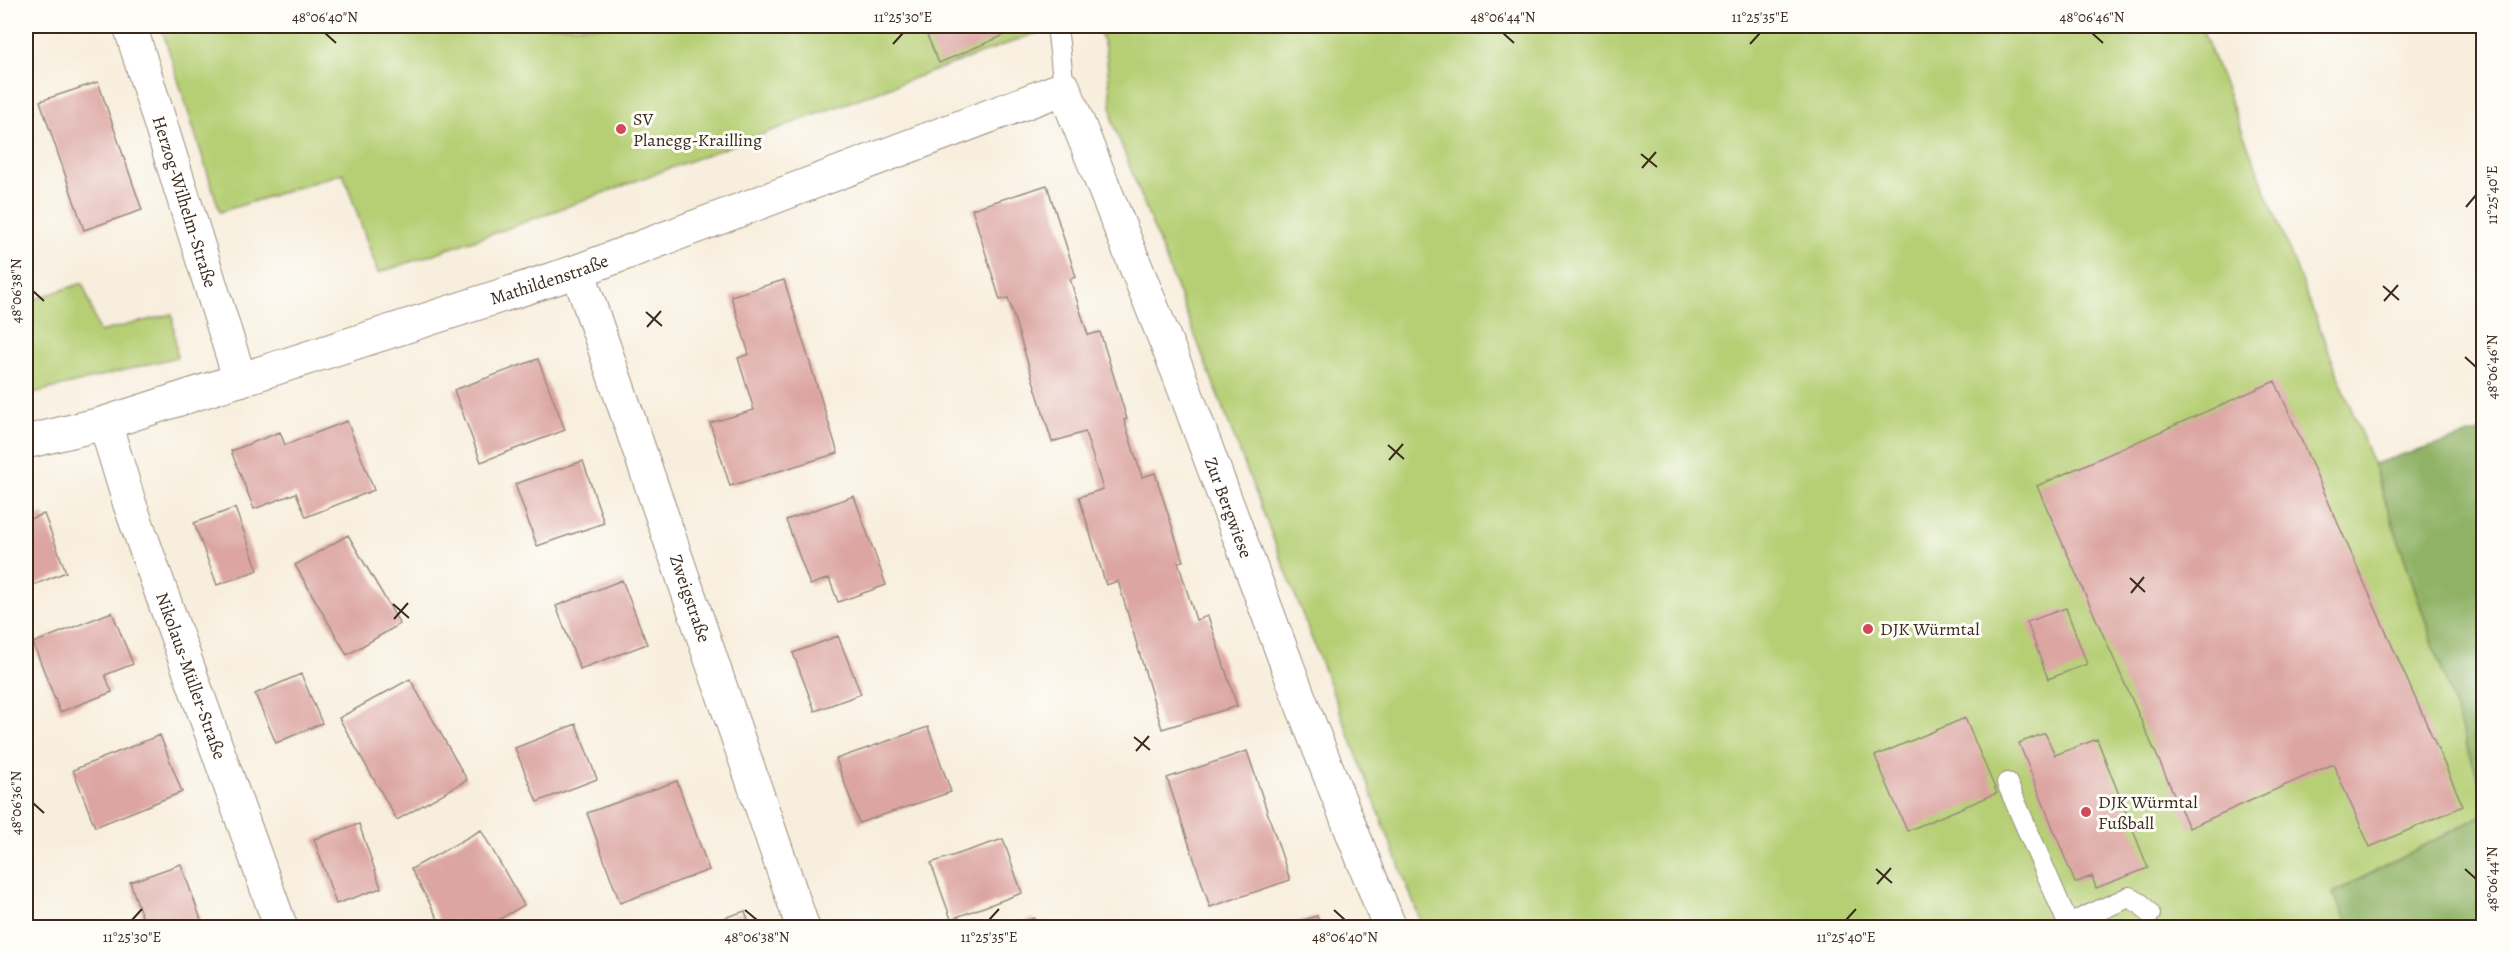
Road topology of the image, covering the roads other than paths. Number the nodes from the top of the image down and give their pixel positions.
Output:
1 (130, 26) edge
2 (1057, 26) edge
3 (1064, 88) junction
4 (578, 271) junction
5 (240, 380) junction
6 (105, 423) junction
7 (26, 442) edge
8 (2007, 783) dead end
9 (2150, 914) dead end
10 (2069, 926) edge
11 (282, 927) edge
12 (803, 927) edge
13 (1390, 927) edge

1 - 5 street, Herzog-Wilhelm-Straße
2 - 3 lane
3 - 4 street, Mathildenstraße
3 - 13 street, Zur Bergwiese
4 - 5 street, Mathildenstraße
4 - 12 street, Zweigstraße
5 - 6 street, Mathildenstraße
6 - 7 street, Mathildenstraße
6 - 11 street, Nikolaus-Müller-Straße
8 - 10 lane
9 - 10 lane

